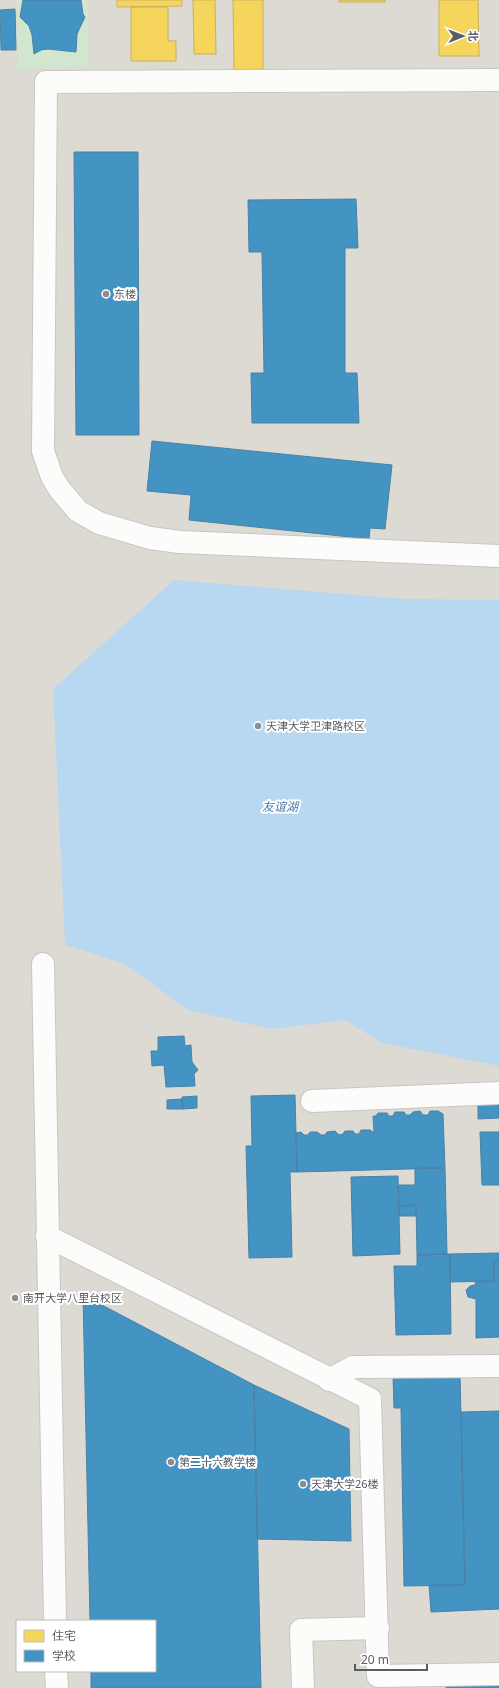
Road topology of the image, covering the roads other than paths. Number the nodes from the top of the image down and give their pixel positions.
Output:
1 (499, 80) edge
2 (499, 556) edge
3 (43, 964) dead end
4 (499, 1093) edge
5 (312, 1101) dead end
6 (47, 1236) junction
7 (499, 1366) edge
8 (329, 1380) junction
9 (55, 1620) edge
10 (378, 1628) junction
11 (56, 1672) edge
12 (499, 1674) edge
13 (57, 1688) edge
14 (303, 1688) edge

1 - 2 street
3 - 6 street
4 - 5 street
6 - 8 street
6 - 9 street
7 - 8 street
8 - 10 street
10 - 12 street
10 - 14 street
11 - 13 street

